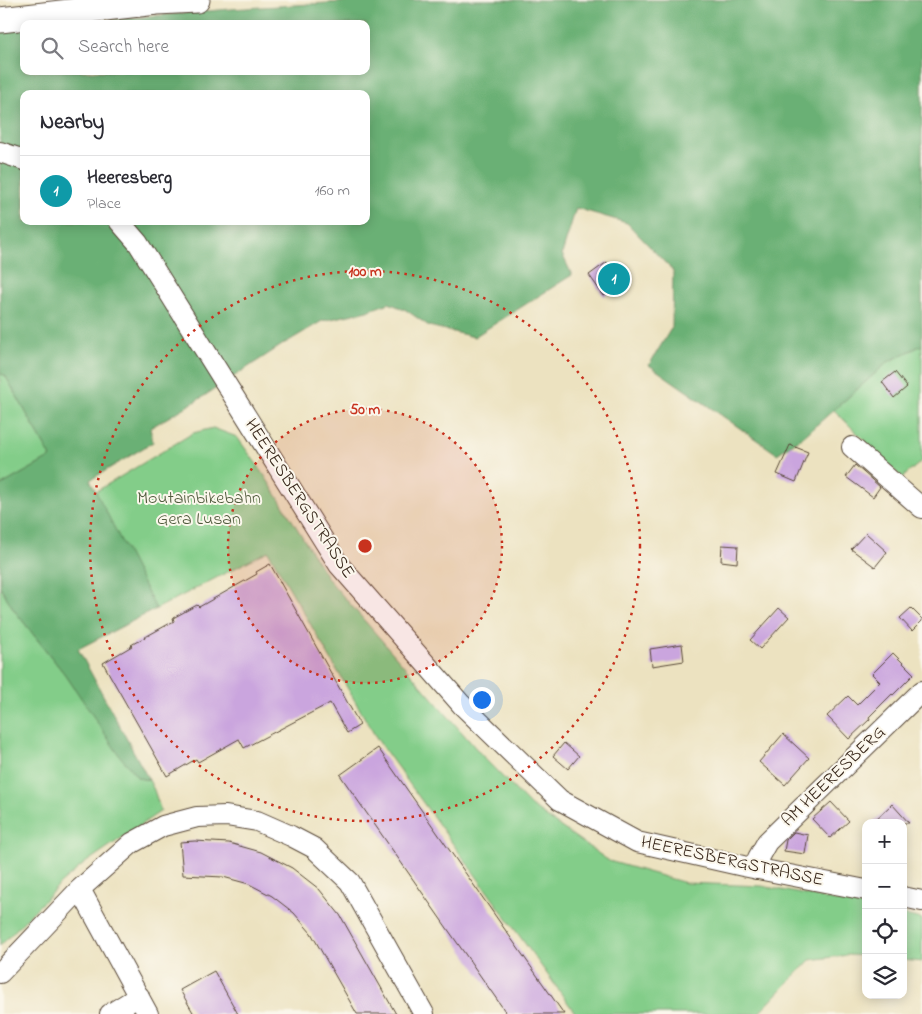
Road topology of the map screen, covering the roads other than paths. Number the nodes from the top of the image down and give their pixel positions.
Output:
1 (198, 0) edge
2 (0, 20) edge
3 (0, 152) edge
4 (20, 159) edge
5 (122, 225) edge
6 (852, 446) dead end
7 (922, 508) edge
8 (922, 691) edge
9 (756, 869) junction
10 (80, 889) junction
11 (862, 889) edge
12 (907, 898) edge
13 (922, 901) edge
14 (0, 973) edge
15 (138, 996) junction
16 (110, 1014) edge
17 (148, 1014) edge
18 (424, 1014) edge

1 - 2 main road
3 - 4 street
5 - 9 street, HEERESBERGSTRASSE
6 - 7 street
8 - 9 street, AM HEERESBERG
9 - 11 street, HEERESBERGSTRASSE
10 - 14 street
10 - 15 street
10 - 18 street
12 - 13 street
15 - 16 street
15 - 17 street

